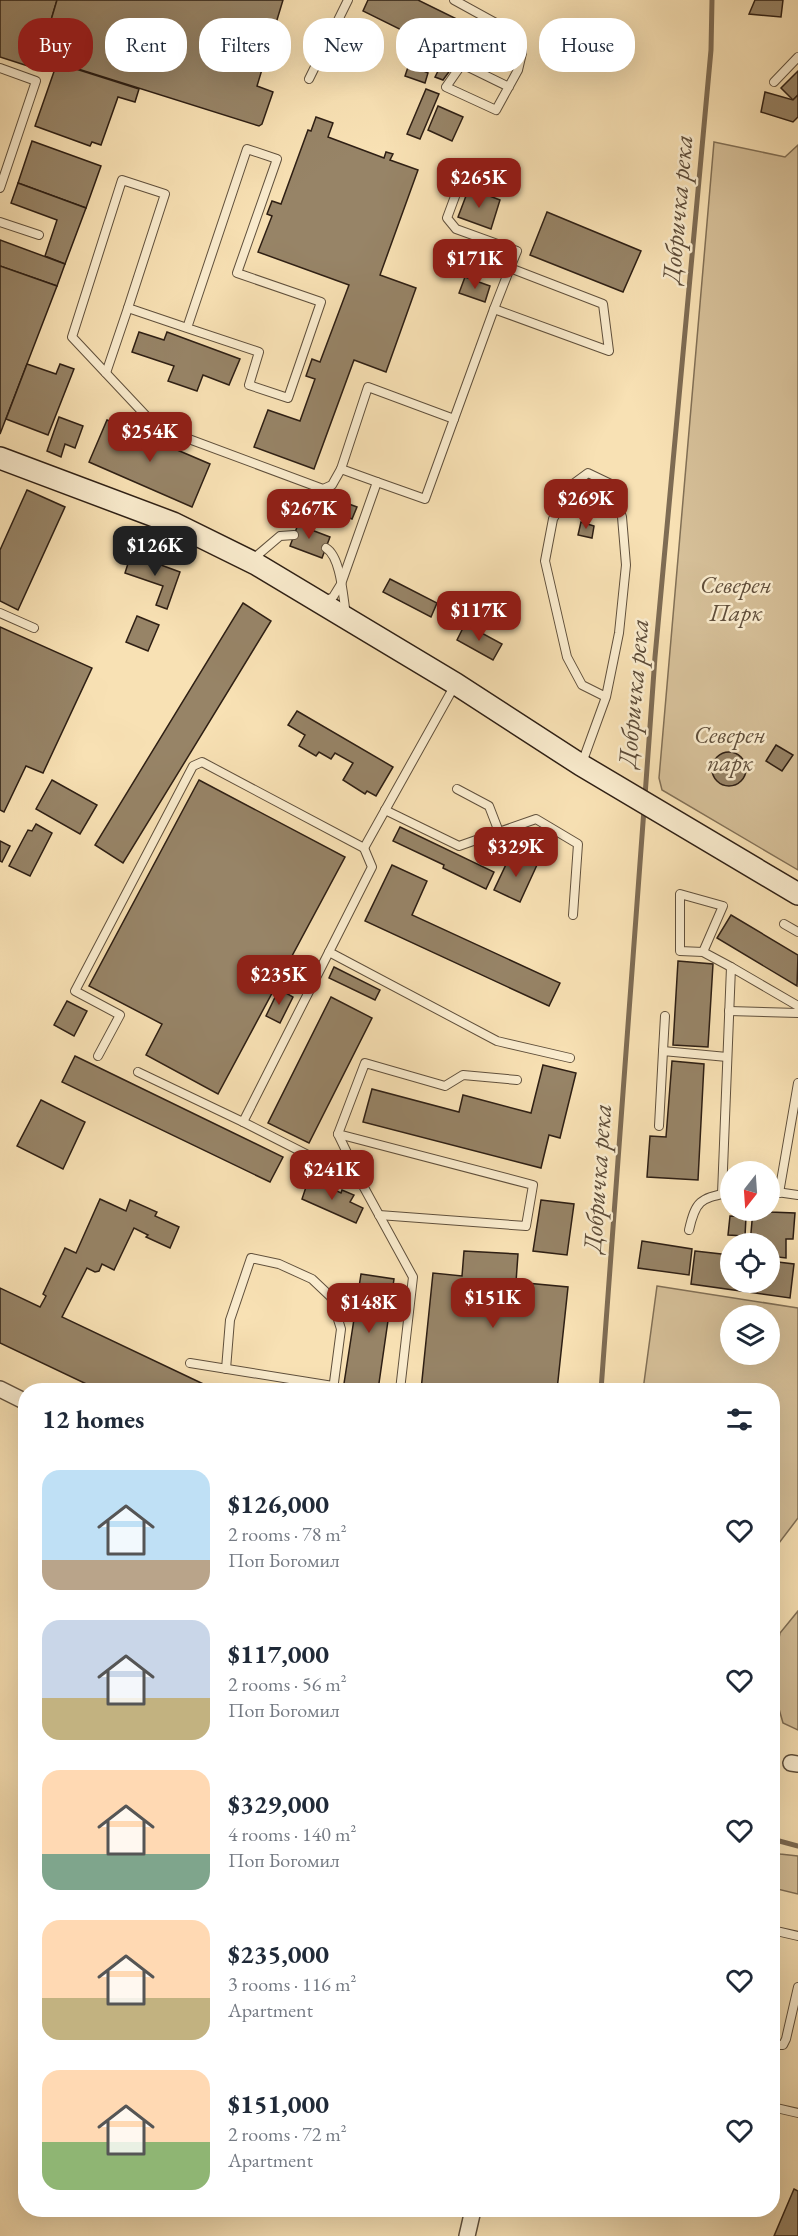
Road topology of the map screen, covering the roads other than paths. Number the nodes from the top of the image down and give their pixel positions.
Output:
1 (348, 0) edge
2 (454, 0) edge
3 (798, 57) edge
4 (0, 68) edge
5 (309, 79) dead end
6 (774, 82) dead end
7 (509, 87) junction
8 (0, 188) edge
9 (457, 191) dead end
10 (0, 222) edge
11 (39, 236) dead end
12 (510, 268) junction
13 (128, 308) junction
14 (494, 309) junction
15 (187, 328) junction
16 (106, 373) junction
17 (454, 419) junction
18 (0, 458) edge
19 (341, 470) junction
20 (376, 482) junction
21 (294, 535) dead end
22 (326, 548) dead end
23 (250, 561) junction
24 (341, 584) junction
25 (321, 603) junction
26 (0, 613) edge
27 (347, 619) junction
28 (34, 628) dead end
29 (456, 684) junction
30 (606, 697) junction
31 (581, 765) junction
32 (458, 789) dead end
33 (385, 810) junction
34 (499, 832) junction
35 (364, 848) junction
36 (798, 894) edge
37 (573, 915) dead end
38 (784, 924) dead end
39 (798, 932) edge
40 (329, 952) junction
41 (703, 952) junction
42 (731, 967) junction
43 (798, 1006) edge
44 (729, 1011) junction
45 (798, 1013) edge
46 (665, 1016) dead end
47 (663, 1052) junction
48 (98, 1056) dead end
49 (727, 1057) junction
50 (570, 1058) dead end
51 (138, 1072) dead end
52 (517, 1080) dead end
53 (798, 1083) edge
54 (243, 1122) junction
55 (659, 1126) dead end
56 (338, 1134) junction
57 (723, 1161) edge
58 (361, 1182) junction
59 (780, 1187) edge
60 (780, 1193) edge
61 (720, 1195) edge
62 (798, 1195) edge
63 (379, 1215) junction
64 (689, 1230) dead end
65 (190, 1363) dead end
66 (226, 1369) junction
67 (305, 1383) edge
68 (334, 1383) edge
69 (401, 1383) edge
70 (0, 1389) edge
71 (18, 1398) edge
72 (780, 1932) edge
73 (798, 1936) edge
74 (798, 1987) edge
75 (780, 2045) edge
76 (780, 2109) edge
77 (798, 2112) edge
78 (471, 2217) edge
79 (467, 2236) edge

1 - 5 lane
2 - 7 lane
3 - 6 lane
4 - 8 lane
7 - 7 lane
9 - 12 lane
10 - 11 lane
12 - 14 lane
12 - 14 lane
13 - 15 lane
13 - 16 lane
13 - 16 lane
14 - 17 lane
15 - 15 lane
16 - 19 lane
17 - 19 lane
17 - 20 lane
18 - 23 street
19 - 20 lane
20 - 24 lane
21 - 23 lane
22 - 24 lane
23 - 25 street
24 - 25 lane
24 - 27 lane
25 - 27 street
26 - 28 lane
27 - 29 street
29 - 31 street
29 - 33 lane
30 - 30 lane
30 - 31 lane
31 - 36 street
32 - 34 lane
33 - 34 lane
33 - 35 lane
34 - 37 lane
35 - 40 lane
35 - 48 lane
38 - 39 lane
40 - 50 lane
40 - 54 lane
41 - 41 lane
41 - 42 lane
42 - 43 lane
42 - 44 lane
44 - 45 lane
44 - 49 lane
46 - 47 lane
47 - 49 lane
47 - 55 lane
49 - 57 lane
51 - 54 lane
52 - 56 lane
53 - 59 lane
54 - 58 lane
56 - 58 lane
56 - 63 lane
58 - 63 lane
60 - 62 lane
61 - 64 lane
63 - 69 lane
65 - 66 lane
66 - 67 lane
66 - 68 lane
70 - 71 street
72 - 73 lane
74 - 75 lane
76 - 77 lane
78 - 79 street

